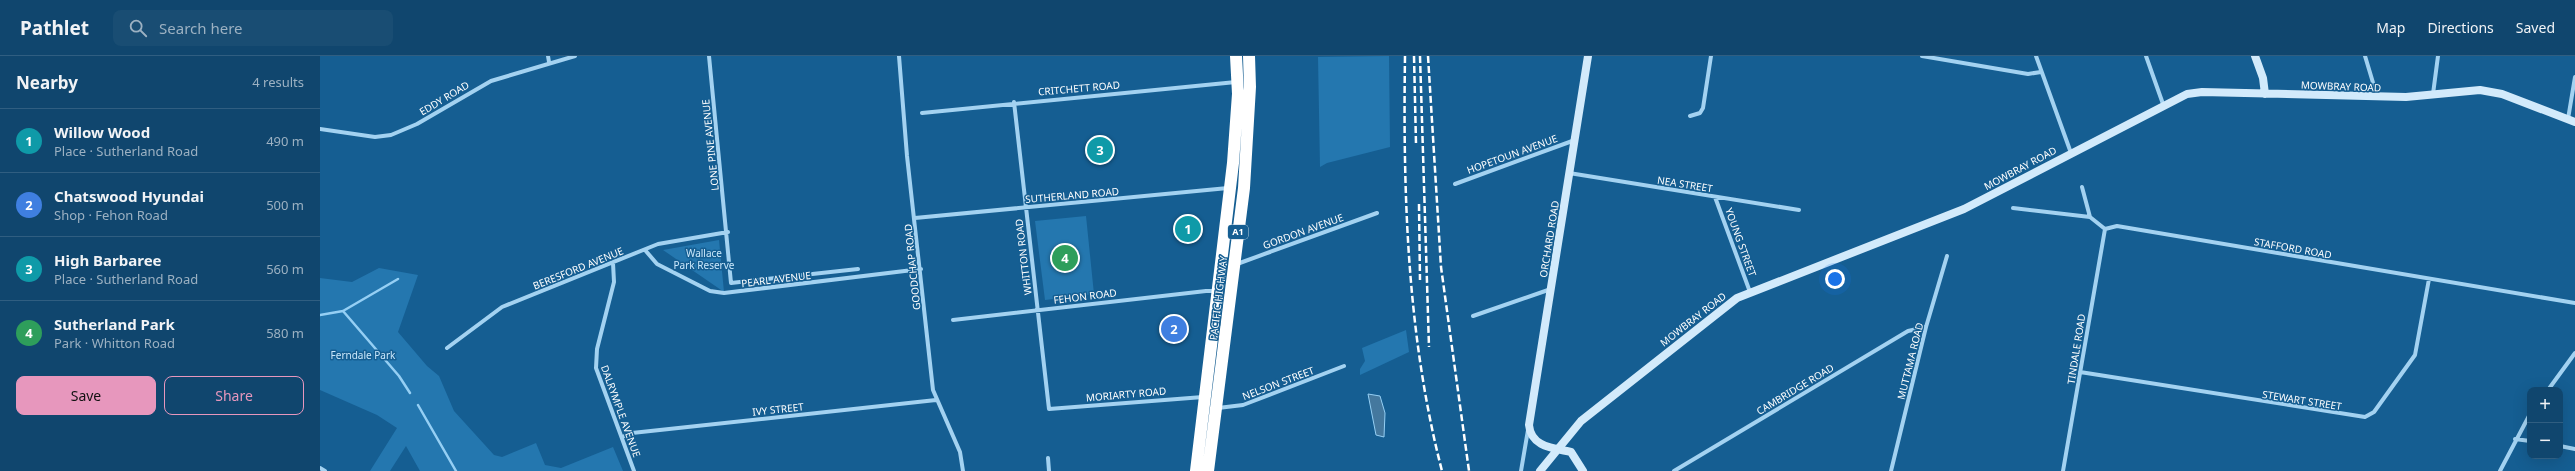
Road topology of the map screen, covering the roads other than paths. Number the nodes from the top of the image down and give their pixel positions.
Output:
1 (548, 56) edge
2 (575, 56) edge
3 (709, 56) edge
4 (899, 56) edge
5 (1236, 56) edge
6 (1249, 56) edge
7 (1588, 56) edge
8 (1711, 56) edge
9 (1922, 56) edge
10 (2036, 56) edge
11 (2146, 56) edge
12 (2255, 56) edge
13 (2365, 56) edge
14 (2438, 56) edge
15 (549, 62) junction
16 (2041, 72) junction
17 (2575, 77) edge
18 (1238, 81) junction
19 (2264, 94) junction
20 (2433, 94) junction
21 (2377, 97) junction
22 (1014, 102) junction
23 (2164, 104) junction
24 (922, 113) dead end
25 (1690, 116) dead end
26 (2571, 121) edge
27 (320, 129) edge
28 (1575, 140) junction
29 (2071, 153) junction
30 (1569, 173) junction
31 (1455, 184) dead end
32 (2082, 187) dead end
33 (1231, 188) junction
34 (1715, 197) junction
35 (1025, 207) junction
36 (2013, 208) dead end
37 (1799, 210) dead end
38 (1377, 213) dead end
39 (2090, 217) junction
40 (915, 218) junction
41 (2105, 229) junction
42 (728, 232) junction
43 (646, 250) junction
44 (1947, 256) dead end
45 (613, 264) junction
46 (1235, 264) junction
47 (858, 269) dead end
48 (921, 270) junction
49 (2429, 279) junction
50 (1552, 288) junction
51 (1219, 292) junction
52 (1751, 293) junction
53 (2575, 303) edge
54 (1037, 310) junction
55 (1473, 316) dead end
56 (953, 320) dead end
57 (1926, 327) junction
58 (447, 348) dead end
59 (2575, 353) edge
60 (1344, 366) dead end
61 (2080, 372) junction
62 (2550, 387) edge
63 (1205, 398) junction
64 (936, 400) junction
65 (1216, 408) junction
66 (1049, 409) joint
67 (2527, 419) edge
68 (1530, 425) junction
69 (622, 437) junction
70 (2515, 439) junction
71 (2527, 441) edge
72 (2563, 447) edge
73 (2575, 449) edge
74 (1558, 450) junction
75 (1048, 458) dead end
76 (320, 468) edge
77 (325, 471) edge
78 (634, 471) edge
79 (963, 471) edge
80 (1050, 471) edge
81 (1196, 471) edge
82 (1208, 471) edge
83 (1522, 471) edge
84 (1540, 471) edge
85 (1583, 471) edge
86 (1674, 471) edge
87 (1891, 471) edge
88 (2063, 471) edge
89 (2500, 471) edge

1 - 15 street
2 - 15 street, EDDY ROAD
3 - 42 street, LONE PINE AVENUE
4 - 40 street, GOODCHAP ROAD
5 - 18 highway, PACIFIC HIGHWAY / A1
6 - 46 highway, PACIFIC HIGHWAY / A1
7 - 28 main road, ORCHARD ROAD
8 - 25 street
9 - 16 street
10 - 16 street
11 - 23 street
12 - 19 main road
13 - 21 street
14 - 20 street
15 - 27 street, EDDY ROAD
16 - 29 street
17 - 26 street
18 - 22 street, CRITCHETT ROAD
18 - 33 highway, PACIFIC HIGHWAY / A1
19 - 21 main road, MOWBRAY ROAD
19 - 23 main road, MOWBRAY ROAD
20 - 21 main road, MOWBRAY ROAD
20 - 26 main road, MOWBRAY ROAD
22 - 24 street, CRITCHETT ROAD
22 - 35 street, WHITTON ROAD
23 - 29 main road, MOWBRAY ROAD
28 - 30 main road, ORCHARD ROAD
28 - 31 street, HOPETOUN AVENUE
29 - 52 main road, MOWBRAY ROAD
30 - 34 street, NEA STREET
30 - 50 main road, ORCHARD ROAD
32 - 39 street
33 - 35 street, SUTHERLAND ROAD
33 - 51 highway, PACIFIC HIGHWAY / A1
34 - 37 street, NEA STREET
34 - 52 street, YOUNG STREET
35 - 40 street, SUTHERLAND ROAD
35 - 54 street, WHITTON ROAD
36 - 39 street
38 - 46 street, GORDON AVENUE
39 - 41 street
40 - 48 street, GOODCHAP ROAD
41 - 49 street, STAFFORD ROAD
41 - 61 street, TINDALE ROAD
42 - 43 street, BERESFORD AVENUE
42 - 47 street, PEARL AVENUE
43 - 45 street, BERESFORD AVENUE
43 - 48 street, PEARL AVENUE
44 - 57 street, MUTTAMA ROAD
45 - 58 street, BERESFORD AVENUE
45 - 69 street, DALRYMPLE AVENUE
46 - 65 highway, PACIFIC HIGHWAY / A1
48 - 64 street, GOODCHAP ROAD
49 - 53 street, STAFFORD ROAD
49 - 61 street, STEWART STREET
50 - 55 street
50 - 68 main road, ORCHARD ROAD
51 - 54 street, FEHON ROAD
51 - 63 highway, PACIFIC HIGHWAY / A1
52 - 74 main road, MOWBRAY ROAD
54 - 56 street, FEHON ROAD
54 - 66 street, WHITTON ROAD
57 - 86 street, CAMBRIDGE ROAD
57 - 87 street, MUTTAMA ROAD
59 - 62 street
60 - 65 street, NELSON STREET
61 - 88 street, TINDALE ROAD
63 - 66 street, MORIARTY ROAD
63 - 81 highway, PACIFIC HIGHWAY / A1
64 - 69 street, IVY STREET
64 - 79 street, GOODCHAP ROAD
65 - 82 highway, PACIFIC HIGHWAY / A1
67 - 70 street
68 - 74 main road
68 - 83 street, ORCHARD ROAD
69 - 78 street, DALRYMPLE AVENUE
70 - 71 street
70 - 89 street
72 - 73 street
74 - 84 main road, MOWBRAY ROAD
74 - 85 main road
75 - 80 street
76 - 77 street

